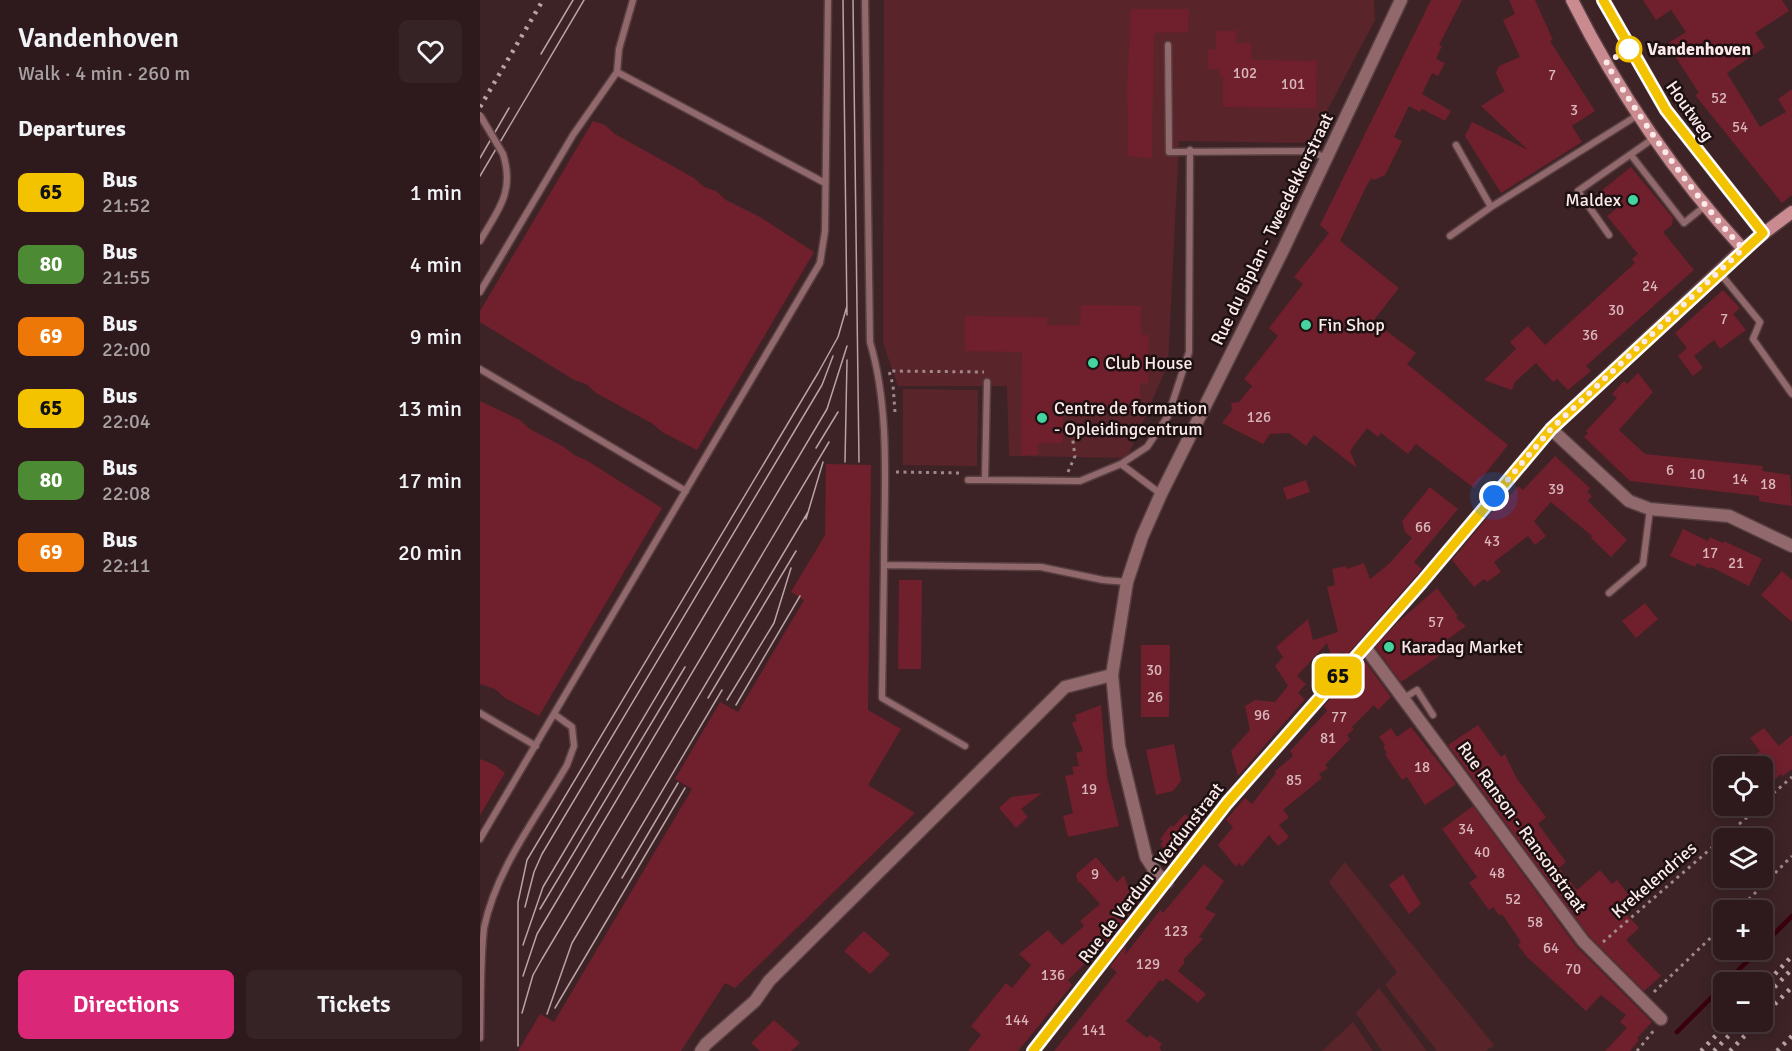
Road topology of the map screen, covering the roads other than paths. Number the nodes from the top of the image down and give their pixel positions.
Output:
1 (633, 0) edge
2 (828, 0) edge
3 (865, 0) edge
4 (1401, 0) edge
5 (1572, 0) edge
6 (1603, 0) edge
7 (1168, 45) dead end
8 (617, 72) junction
9 (480, 114) edge
10 (1638, 115) junction
11 (1654, 138) junction
12 (1456, 145) dead end
13 (1190, 150) junction
14 (1631, 154) junction
15 (1326, 158) junction
16 (825, 183) junction
17 (1705, 206) junction
18 (1491, 207) junction
19 (1792, 212) edge
20 (1763, 233) junction
21 (1609, 235) dead end
22 (1450, 236) dead end
23 (480, 240) edge
24 (1743, 249) junction
25 (1719, 272) junction
26 (480, 292) edge
27 (480, 369) edge
28 (987, 382) road end
29 (1792, 394) edge
30 (1551, 429) junction
31 (1121, 464) junction
32 (986, 477) junction
33 (969, 480) dead end
34 (686, 492) junction
35 (1161, 494) junction
36 (1650, 509) junction
37 (1792, 546) edge
38 (884, 565) junction
39 (1127, 582) junction
40 (1609, 593) dead end
41 (1365, 647) junction
42 (1112, 675) junction
43 (1404, 698) junction
44 (480, 713) edge
45 (554, 714) junction
46 (1433, 715) dead end
47 (536, 746) junction
48 (965, 746) dead end
49 (480, 838) edge
50 (1167, 882) junction
51 (1661, 1019) dead end
52 (480, 1038) edge
53 (701, 1051) edge
54 (1033, 1051) edge

1 - 8 lane
2 - 16 lane
3 - 38 lane
4 - 15 street, Rue du Biplan - Tweedekkerstraat
5 - 10 main road
6 - 20 main road, Houtweg
7 - 13 lane
8 - 16 lane
8 - 26 lane
9 - 23 lane, bridge
10 - 11 main road
10 - 18 lane
11 - 14 lane
11 - 17 main road
12 - 18 lane
13 - 15 lane
13 - 31 lane
14 - 17 lane
14 - 21 lane
15 - 35 street, Rue du Biplan - Tweedekkerstraat
16 - 34 lane
17 - 24 main road
18 - 22 lane
19 - 20 main road
20 - 24 main road
24 - 25 street, Rue de Verdun - Verdunstraat
25 - 29 lane
25 - 30 street, Rue de Verdun - Verdunstraat
27 - 34 lane
28 - 32 lane
30 - 36 street
30 - 41 street, Rue de Verdun - Verdunstraat
31 - 32 lane
31 - 35 lane
32 - 33 lane
34 - 45 lane
35 - 39 street, Rue du Biplan - Tweedekkerstraat
36 - 37 street
36 - 40 lane
38 - 39 lane
38 - 48 lane
39 - 42 street, Rue du Biplan - Tweedekkerstraat
41 - 43 street, Rue Ranson - Ransonstraat
41 - 50 street, Rue de Verdun - Verdunstraat
42 - 50 street, Rue du Biplan - Tweedekkerstraat
42 - 53 street
43 - 46 lane
43 - 51 street, Rue Ranson - Ransonstraat
44 - 47 lane
45 - 47 lane
45 - 52 lane
47 - 49 lane
50 - 54 street, Rue de Verdun - Verdunstraat

